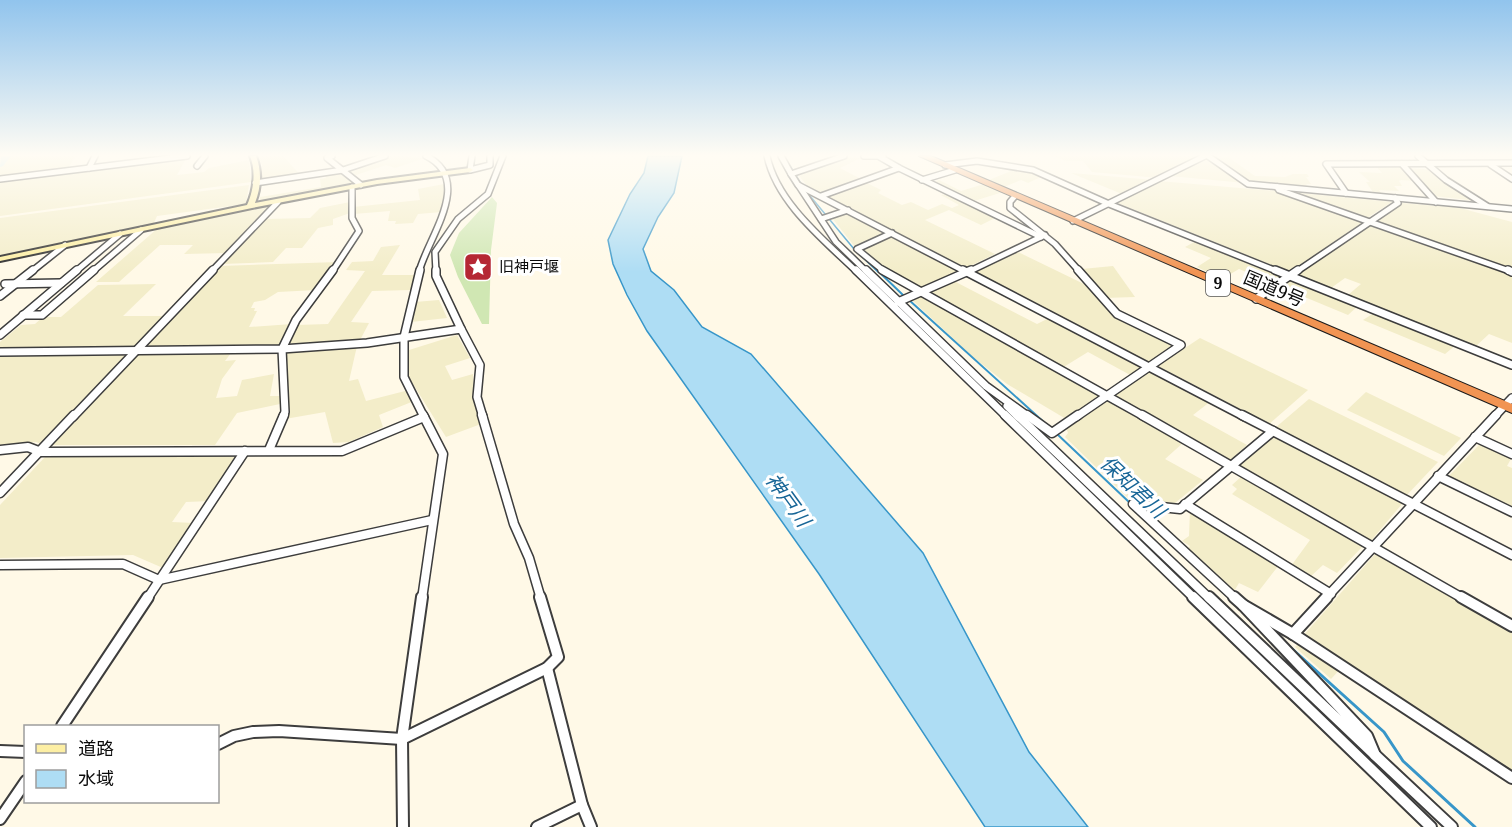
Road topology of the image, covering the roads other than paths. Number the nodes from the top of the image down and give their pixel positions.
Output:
1 (254, 195) edge
2 (314, 195) edge
3 (355, 195) edge
4 (447, 195) edge
5 (487, 195) edge
6 (786, 195) edge
7 (805, 195) edge
8 (818, 195) edge
9 (825, 195) edge
10 (954, 195) edge
11 (1012, 195) edge
12 (1088, 195) edge
13 (1128, 195) edge
14 (1292, 195) edge
15 (1362, 195) edge
16 (1429, 195) edge
17 (1469, 195) edge
18 (821, 196) junction
19 (1015, 196) junction
20 (1395, 198) junction
21 (278, 202) junction
22 (1436, 202) junction
23 (1109, 204) junction
24 (250, 206) junction
25 (1488, 207) junction
26 (1512, 209) edge
27 (848, 210) junction
28 (821, 219) junction
29 (1073, 220) junction
30 (1370, 221) junction
31 (141, 230) junction
32 (892, 233) junction
33 (120, 234) junction
34 (1043, 236) junction
35 (65, 245) junction
36 (0, 259) edge
37 (1512, 272) edge
38 (966, 273) junction
39 (1291, 276) junction
40 (62, 283) junction
41 (79, 283) junction
42 (91, 283) dead end
43 (6, 284) dead end
44 (16, 284) junction
45 (921, 292) junction
46 (0, 296) edge
47 (1256, 299) junction
48 (898, 302) junction
49 (23, 315) junction
50 (461, 329) junction
51 (0, 335) edge
52 (404, 337) junction
53 (282, 349) junction
54 (136, 351) junction
55 (0, 352) edge
56 (1512, 365) edge
57 (1150, 366) junction
58 (986, 386) junction
59 (1107, 395) junction
60 (1510, 404) edge
61 (424, 417) junction
62 (1273, 431) junction
63 (1475, 437) junction
64 (0, 450) edge
65 (269, 450) junction
66 (245, 451) junction
67 (40, 452) junction
68 (1512, 454) edge
69 (1230, 466) junction
70 (1438, 476) junction
71 (0, 494) edge
72 (1412, 503) junction
73 (1185, 504) junction
74 (1512, 512) edge
75 (432, 520) junction
76 (1373, 548) junction
77 (1512, 555) edge
78 (0, 566) edge
79 (159, 580) junction
80 (1331, 594) junction
81 (1243, 605) junction
82 (1512, 626) edge
83 (1293, 634) junction
84 (547, 668) junction
85 (63, 725) edge
86 (402, 739) junction
87 (219, 744) edge
88 (0, 751) edge
89 (24, 752) edge
90 (1375, 754) junction
91 (1512, 778) edge
92 (24, 784) edge
93 (582, 805) junction
94 (0, 819) edge
95 (403, 827) edge
96 (537, 827) edge
97 (591, 827) edge
98 (1431, 827) edge
99 (1452, 827) edge

1 - 24 main road
2 - 21 main road
3 - 53 street
4 - 52 street
5 - 50 street
6 - 98 street
7 - 28 street
8 - 18 street
9 - 18 street
10 - 34 street
11 - 19 highway, 国道9号 / 9
12 - 23 street
13 - 23 street
14 - 30 street
15 - 20 street
16 - 22 street
17 - 25 street
18 - 27 street
19 - 29 highway, 国道9号 / 9
19 - 34 street
20 - 22 street
20 - 30 street
21 - 24 main road
21 - 54 street
22 - 25 street
23 - 29 street
23 - 39 street
24 - 31 main road
25 - 26 street
27 - 28 street
27 - 32 street
28 - 48 street
29 - 47 highway, 国道9号 / 9
30 - 37 street
30 - 39 street
31 - 33 main road
31 - 41 street
32 - 38 street
32 - 45 street
33 - 35 main road
33 - 40 street
34 - 38 street
34 - 57 street
35 - 36 main road
35 - 44 street
38 - 45 street
38 - 57 street
39 - 47 street
39 - 56 street
40 - 41 street
40 - 44 street
40 - 49 street
41 - 42 street
41 - 49 street
43 - 44 street
44 - 46 street
45 - 48 street
45 - 59 street
47 - 60 highway, 国道9号 / 9
48 - 58 street
49 - 51 street
50 - 52 street
50 - 84 street
52 - 53 street
52 - 61 street
53 - 54 street
53 - 65 street
54 - 55 street
54 - 67 street
57 - 59 street
57 - 62 street
58 - 59 street
58 - 90 street
59 - 69 street
60 - 63 street
61 - 65 street
61 - 75 street
62 - 69 street
62 - 72 street
63 - 68 street
63 - 70 street
64 - 67 street
65 - 66 street
66 - 67 street
66 - 79 street
67 - 71 street
69 - 73 street
69 - 76 street
70 - 72 street
70 - 74 street
72 - 76 street
72 - 77 street
73 - 80 street
73 - 81 street
75 - 79 street
75 - 86 street
76 - 80 street
76 - 82 street
78 - 79 street
79 - 85 street
80 - 83 street
81 - 83 street
81 - 90 street
83 - 91 street
84 - 86 street
84 - 93 street
86 - 87 street
86 - 95 street
88 - 89 street
90 - 99 street
92 - 94 street
93 - 96 street
93 - 97 street

